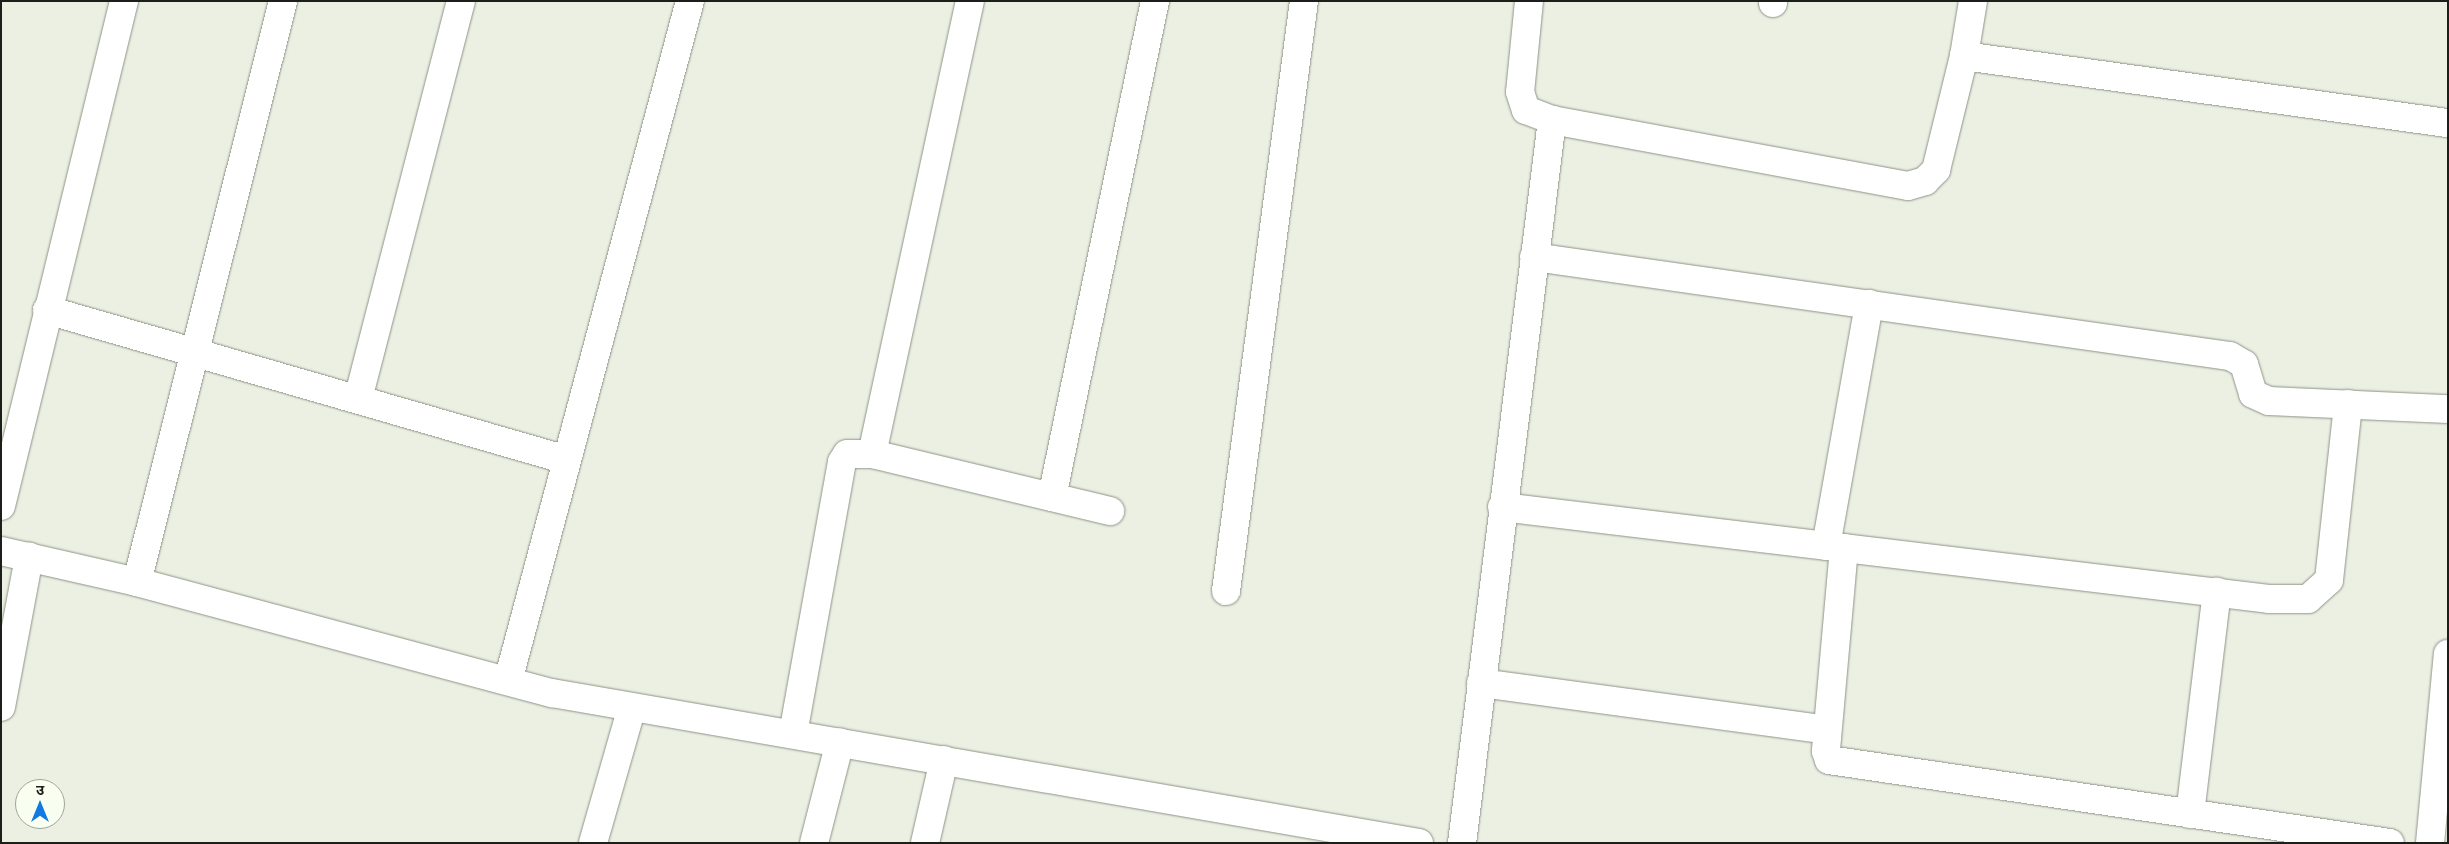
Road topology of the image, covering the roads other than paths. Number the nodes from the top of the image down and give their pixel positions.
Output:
1 (124, 1) edge
2 (283, 1) edge
3 (461, 1) edge
4 (690, 1) edge
5 (970, 1) edge
6 (1155, 1) edge
7 (1304, 1) edge
8 (1529, 1) edge
9 (1973, 1) edge
10 (1964, 56) junction
11 (1552, 120) junction
12 (2448, 123) edge
13 (1534, 257) junction
14 (1869, 304) junction
15 (48, 310) junction
16 (197, 352) junction
17 (358, 399) junction
18 (2348, 404) junction
19 (2448, 409) edge
20 (872, 454) junction
21 (567, 460) junction
22 (1052, 497) junction
23 (1, 506) edge
24 (1502, 507) junction
25 (1110, 511) dead end
26 (1835, 547) junction
27 (1, 551) edge
28 (29, 557) junction
29 (137, 582) junction
30 (1226, 591) dead end
31 (2217, 592) junction
32 (2448, 654) edge
33 (508, 681) junction
34 (1481, 683) junction
35 (1, 707) edge
36 (632, 707) junction
37 (1827, 730) junction
38 (793, 734) junction
39 (840, 742) junction
40 (944, 760) junction
41 (2190, 814) junction
42 (593, 843) edge
43 (814, 843) edge
44 (925, 843) edge
45 (1419, 843) edge
46 (1462, 843) edge
47 (2390, 843) edge
48 (2430, 843) edge

1 - 15 street
2 - 16 street
3 - 17 street
4 - 21 street
5 - 20 street
6 - 22 street
7 - 30 street
8 - 11 street
9 - 10 street
10 - 11 street
10 - 12 street
11 - 13 street
13 - 14 street
13 - 24 street
14 - 18 street
14 - 26 street
15 - 16 street
15 - 23 street
16 - 17 street
16 - 29 street
17 - 21 street
18 - 19 street
18 - 31 street
20 - 22 street
20 - 38 street
21 - 33 street
22 - 25 street
24 - 26 street
24 - 34 street
26 - 31 street
26 - 37 street
27 - 28 street
28 - 29 street
28 - 35 street
29 - 33 street
31 - 41 street
32 - 48 street
33 - 36 street
34 - 37 street
34 - 46 street
36 - 38 street
36 - 42 street
37 - 41 street
38 - 39 street
39 - 40 street
39 - 43 street
40 - 44 street
40 - 45 street
41 - 47 street

